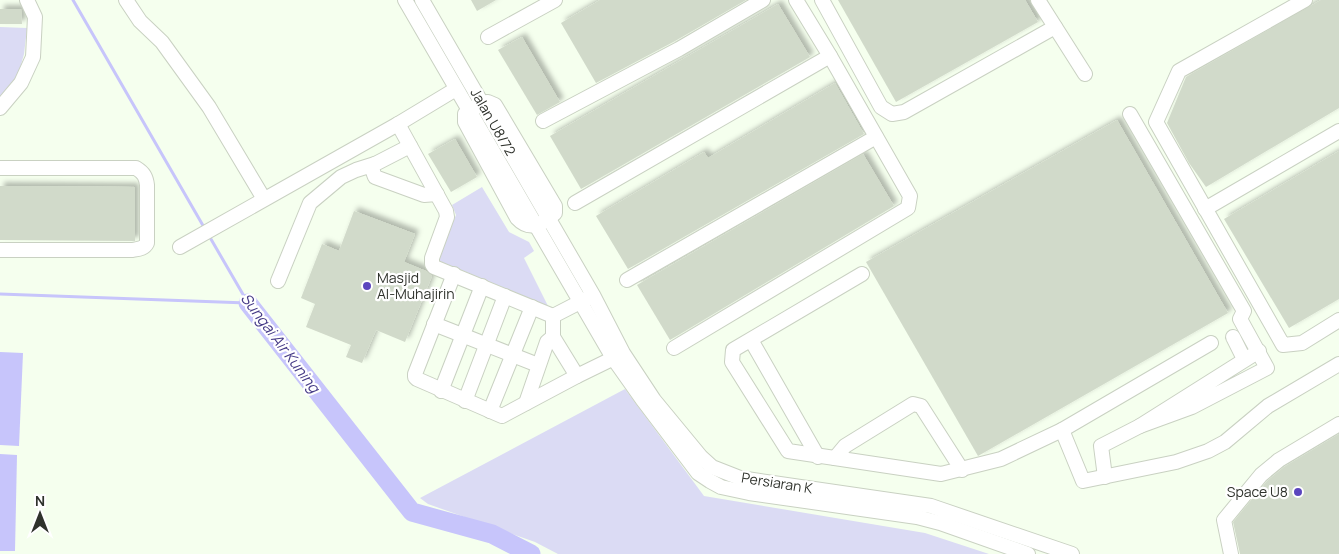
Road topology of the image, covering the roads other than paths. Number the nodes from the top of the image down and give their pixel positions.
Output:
1 (27, 0) edge
2 (126, 0) edge
3 (405, 0) edge
4 (422, 0) edge
5 (555, 0) edge
6 (763, 0) edge
7 (796, 0) edge
8 (822, 0) edge
9 (1038, 0) edge
10 (1305, 0) edge
11 (1055, 27) junction
12 (488, 37) dead end
13 (830, 56) junction
14 (1084, 74) dead end
15 (456, 89) junction
16 (482, 103) junction
17 (0, 108) edge
18 (469, 110) junction
19 (1130, 114) dead end
20 (543, 121) dead end
21 (398, 124) junction
22 (1339, 131) edge
23 (876, 137) junction
24 (410, 146) junction
25 (375, 164) junction
26 (0, 168) edge
27 (437, 194) junction
28 (264, 199) junction
29 (575, 203) dead end
30 (1205, 210) junction
31 (549, 218) junction
32 (536, 225) junction
33 (564, 244) joint
34 (180, 247) dead end
35 (0, 250) edge
36 (551, 251) joint
37 (454, 274) junction
38 (862, 274) dead end
39 (627, 280) dead end
40 (278, 282) dead end
41 (482, 286) junction
42 (593, 295) junction
43 (506, 296) junction
44 (580, 302) junction
45 (532, 307) junction
46 (553, 316) junction
47 (1339, 320) edge
48 (434, 324) junction
49 (463, 334) junction
50 (552, 336) junction
51 (1233, 336) dead end
52 (751, 340) junction
53 (1210, 343) dead end
54 (487, 344) junction
55 (674, 348) dead end
56 (1259, 351) junction
57 (513, 355) junction
58 (618, 356) junction
59 (1244, 359) junction
60 (1339, 364) edge
61 (538, 365) junction
62 (577, 376) junction
63 (441, 391) junction
64 (465, 401) junction
65 (526, 403) junction
66 (490, 411) junction
67 (1339, 424) edge
68 (1140, 426) junction
69 (1062, 430) junction
70 (818, 457) junction
71 (835, 458) junction
72 (962, 470) junction
73 (1105, 477) junction
74 (1028, 554) edge
75 (1072, 554) edge
76 (1231, 554) edge

1 - 17 street
2 - 28 street
3 - 15 street, Jalan U8/72
4 - 16 street, Jalan U8/72
5 - 12 street
6 - 20 street
7 - 13 street
8 - 11 street
9 - 11 street
10 - 30 street
11 - 14 street
13 - 23 street
13 - 29 street
15 - 18 street, Jalan U8/72
15 - 21 street
16 - 18 street
16 - 31 street, Jalan U8/72
18 - 32 street, Jalan U8/72
19 - 56 street
21 - 24 street
21 - 28 street
22 - 30 street
23 - 39 street
23 - 55 street
24 - 25 street
24 - 27 street
25 - 27 street
25 - 40 street
26 - 35 street
27 - 37 street
28 - 34 street
30 - 47 street
31 - 32 street
31 - 33 street, Jalan U8/72
32 - 36 street, Jalan U8/72
33 - 42 street, Persiaran K
36 - 44 street, Persiaran K
37 - 41 street
37 - 48 street
38 - 52 street
41 - 43 street
41 - 49 street
42 - 44 street
42 - 58 street, Persiaran K
43 - 45 street
43 - 54 street
44 - 46 street
44 - 58 street, Persiaran K
45 - 46 street
45 - 57 street
46 - 50 street
48 - 49 street
48 - 63 street
49 - 54 street
49 - 63 street
50 - 61 street
50 - 62 street
51 - 59 street
52 - 70 street
52 - 70 street
53 - 69 street
54 - 57 street
54 - 64 street
56 - 59 street
56 - 68 street
57 - 61 street
57 - 66 street
58 - 62 street
58 - 74 street, Persiaran K
58 - 75 street, Persiaran K
59 - 68 street
60 - 73 street
61 - 65 street
62 - 65 street
63 - 64 street
64 - 66 street
65 - 66 street
67 - 76 street
68 - 73 street
69 - 72 street
69 - 73 street
70 - 71 street
71 - 72 street
71 - 72 street

